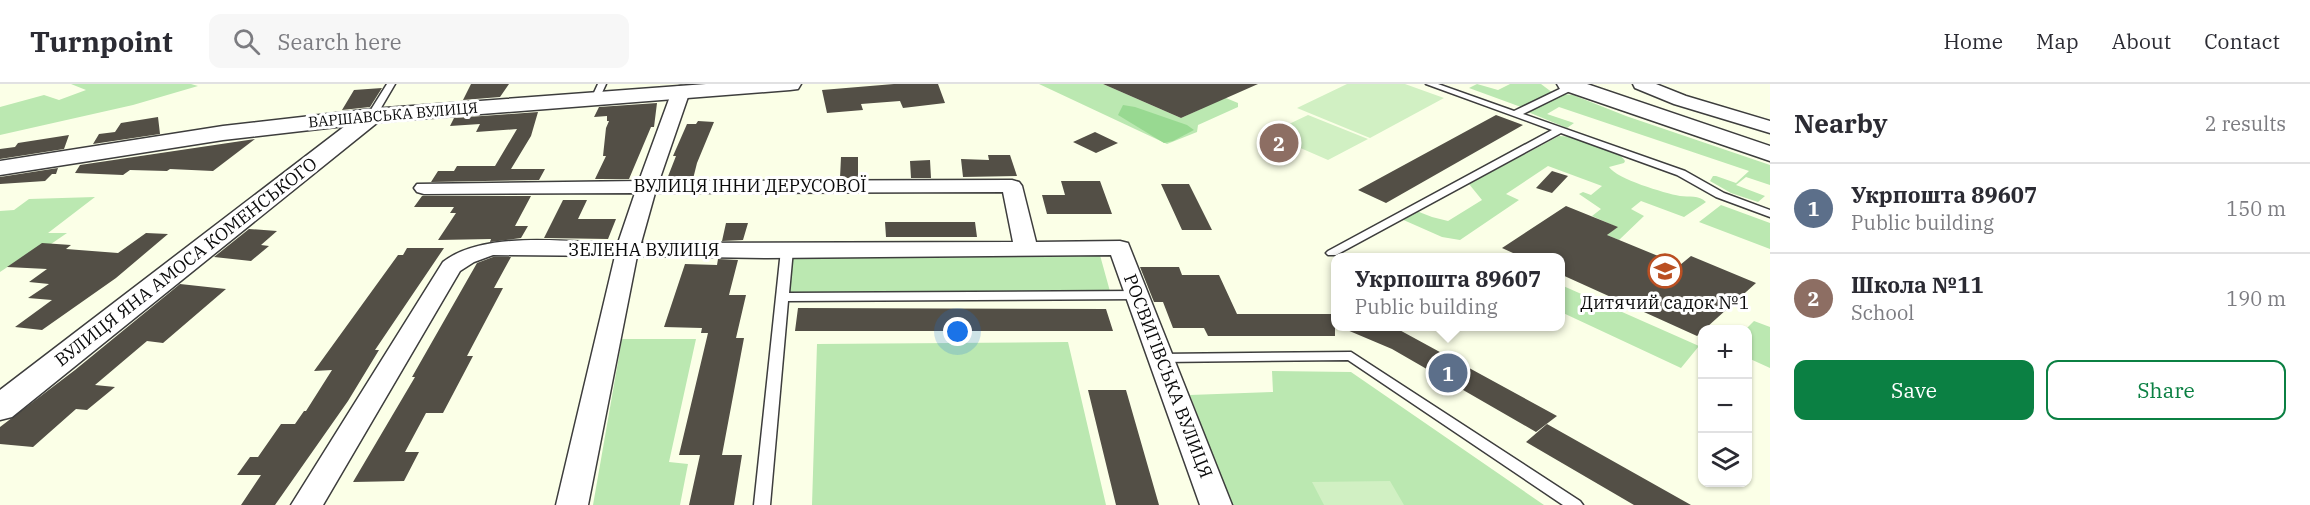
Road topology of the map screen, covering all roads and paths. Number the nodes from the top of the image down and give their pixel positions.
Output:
1 (391, 84) edge
2 (789, 84) edge
3 (1430, 84) edge
4 (1641, 84) edge
5 (1571, 85) edge
6 (724, 86) edge
7 (599, 91) edge
8 (681, 91) junction
9 (1515, 114) junction
10 (372, 116) junction
11 (1770, 127) edge
12 (1560, 130) junction
13 (1770, 154) edge
14 (0, 168) edge
15 (646, 187) junction
16 (424, 188) dead end
17 (1770, 214) edge
18 (1120, 248) joint
19 (1026, 249) junction
20 (786, 250) junction
21 (627, 251) junction
22 (1332, 253) dead end
23 (1137, 295) junction
24 (783, 297) junction
25 (1161, 358) junction
26 (0, 408) edge
27 (307, 505) edge
28 (572, 505) edge
29 (762, 505) edge
30 (1216, 505) edge
31 (1575, 505) edge

1 - 10 lane
2 - 6 street, ВАРШАВСЬКА ВУЛИЦЯ
3 - 9 lane
4 - 11 street
5 - 9 lane
5 - 13 street
6 - 8 street, ВАРШАВСЬКА ВУЛИЦЯ
7 - 8 street, ВАРШАВСЬКА ВУЛИЦЯ
7 - 10 street, ВАРШАВСЬКА ВУЛИЦЯ
8 - 15 street
9 - 12 lane
10 - 14 street, ВАРШАВСЬКА ВУЛИЦЯ
10 - 26 street, ВУЛИЦЯ ЯНА АМОСА КОМЕНСЬКОГО
12 - 17 lane
12 - 22 lane
15 - 16 street, ВУЛИЦЯ ІННИ ДЕРУСОВОЇ
15 - 19 street, ВУЛИЦЯ ІННИ ДЕРУСОВОЇ
15 - 21 street
18 - 19 street, ЗЕЛЕНА ВУЛИЦЯ
18 - 23 street, РОСВИГІВСЬКА ВУЛИЦЯ
19 - 20 street, ЗЕЛЕНА ВУЛИЦЯ
20 - 21 street, ЗЕЛЕНА ВУЛИЦЯ
20 - 24 lane
21 - 27 street, ЗЕЛЕНА ВУЛИЦЯ
21 - 28 street
23 - 24 lane
23 - 25 street, РОСВИГІВСЬКА ВУЛИЦЯ
24 - 29 lane
25 - 30 street, РОСВИГІВСЬКА ВУЛИЦЯ
25 - 31 lane

